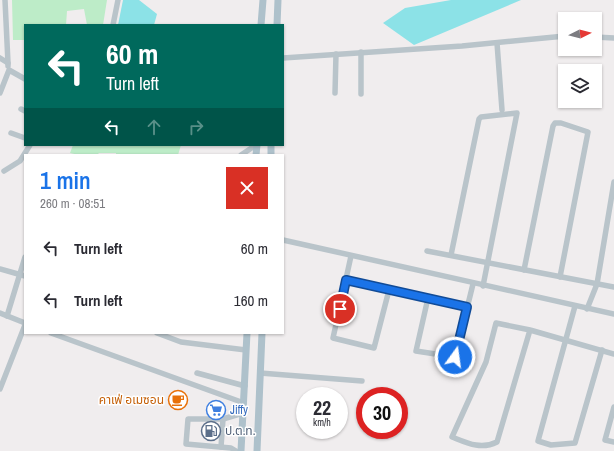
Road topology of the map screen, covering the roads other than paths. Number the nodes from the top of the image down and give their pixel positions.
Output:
1 (4, 0) edge
2 (118, 0) edge
3 (263, 0) edge
4 (278, 0) edge
5 (113, 24) edge
6 (261, 24) edge
7 (277, 24) edge
8 (558, 37) edge
9 (602, 37) edge
10 (614, 38) edge
11 (497, 43) junction
12 (361, 52) junction
13 (336, 54) junction
14 (0, 58) edge
15 (284, 58) edge
16 (8, 63) junction
17 (9, 70) junction
18 (24, 78) edge
19 (0, 93) edge
20 (335, 93) dead end
21 (361, 94) dead end
22 (502, 110) dead end
23 (11, 133) dead end
24 (24, 138) edge
25 (254, 146) edge
26 (242, 154) edge
27 (24, 155) edge
28 (4, 171) dead end
29 (614, 182) edge
30 (284, 240) edge
31 (427, 250) dead end
32 (451, 255) junction
33 (351, 256) junction
34 (488, 262) junction
35 (24, 263) edge
36 (0, 269) edge
37 (524, 270) junction
38 (22, 275) edge
39 (560, 277) junction
40 (346, 280) junction
41 (473, 284) junction
42 (597, 284) junction
43 (483, 286) junction
44 (614, 288) edge
45 (389, 290) junction
46 (428, 298) junction
47 (575, 306) junction
48 (467, 307) junction
49 (587, 309) junction
50 (0, 314) edge
51 (614, 314) edge
52 (7, 316) junction
53 (24, 324) edge
54 (24, 327) edge
55 (530, 330) junction
56 (54, 334) edge
57 (160, 334) edge
58 (247, 334) edge
59 (262, 334) edge
60 (565, 340) junction
61 (246, 350) junction
62 (602, 350) junction
63 (614, 354) edge
64 (197, 373) dead end
65 (260, 373) junction
66 (362, 381) dead end
67 (244, 386) junction
68 (0, 389) edge
69 (244, 403) junction
70 (614, 407) edge
71 (243, 413) junction
72 (222, 420) junction
73 (614, 442) edge
74 (221, 447) junction
75 (236, 451) edge
76 (241, 451) edge
77 (257, 451) edge

1 - 16 street
2 - 5 street
3 - 6 main road
4 - 7 main road
8 - 11 street
9 - 10 street
11 - 12 street
11 - 22 street
12 - 13 street
12 - 21 street
13 - 15 street
13 - 20 street
14 - 16 street
16 - 17 street
17 - 18 street
17 - 19 street
23 - 24 street
25 - 26 street
27 - 28 street
29 - 42 street
30 - 33 street
31 - 32 street
32 - 34 street
32 - 34 street
33 - 40 street
33 - 41 street
34 - 37 street
34 - 43 street
35 - 38 street
36 - 38 street
37 - 39 street
37 - 39 street
38 - 52 street
39 - 42 street
40 - 45 street
40 - 45 street
41 - 43 street
41 - 48 street
42 - 44 street
42 - 49 street
43 - 47 street
45 - 46 street
46 - 48 street
46 - 48 street
47 - 49 street
47 - 60 street
49 - 51 street
50 - 52 street
52 - 53 street
54 - 68 street
55 - 55 street
55 - 60 street
56 - 69 street
57 - 61 street
58 - 61 main road
59 - 65 main road
60 - 62 street
60 - 62 street
61 - 67 main road
62 - 63 street
64 - 67 street
65 - 66 street
65 - 77 main road
67 - 69 main road
69 - 71 main road
70 - 73 street
71 - 72 street
71 - 76 main road
72 - 74 street
72 - 74 street
74 - 75 street

